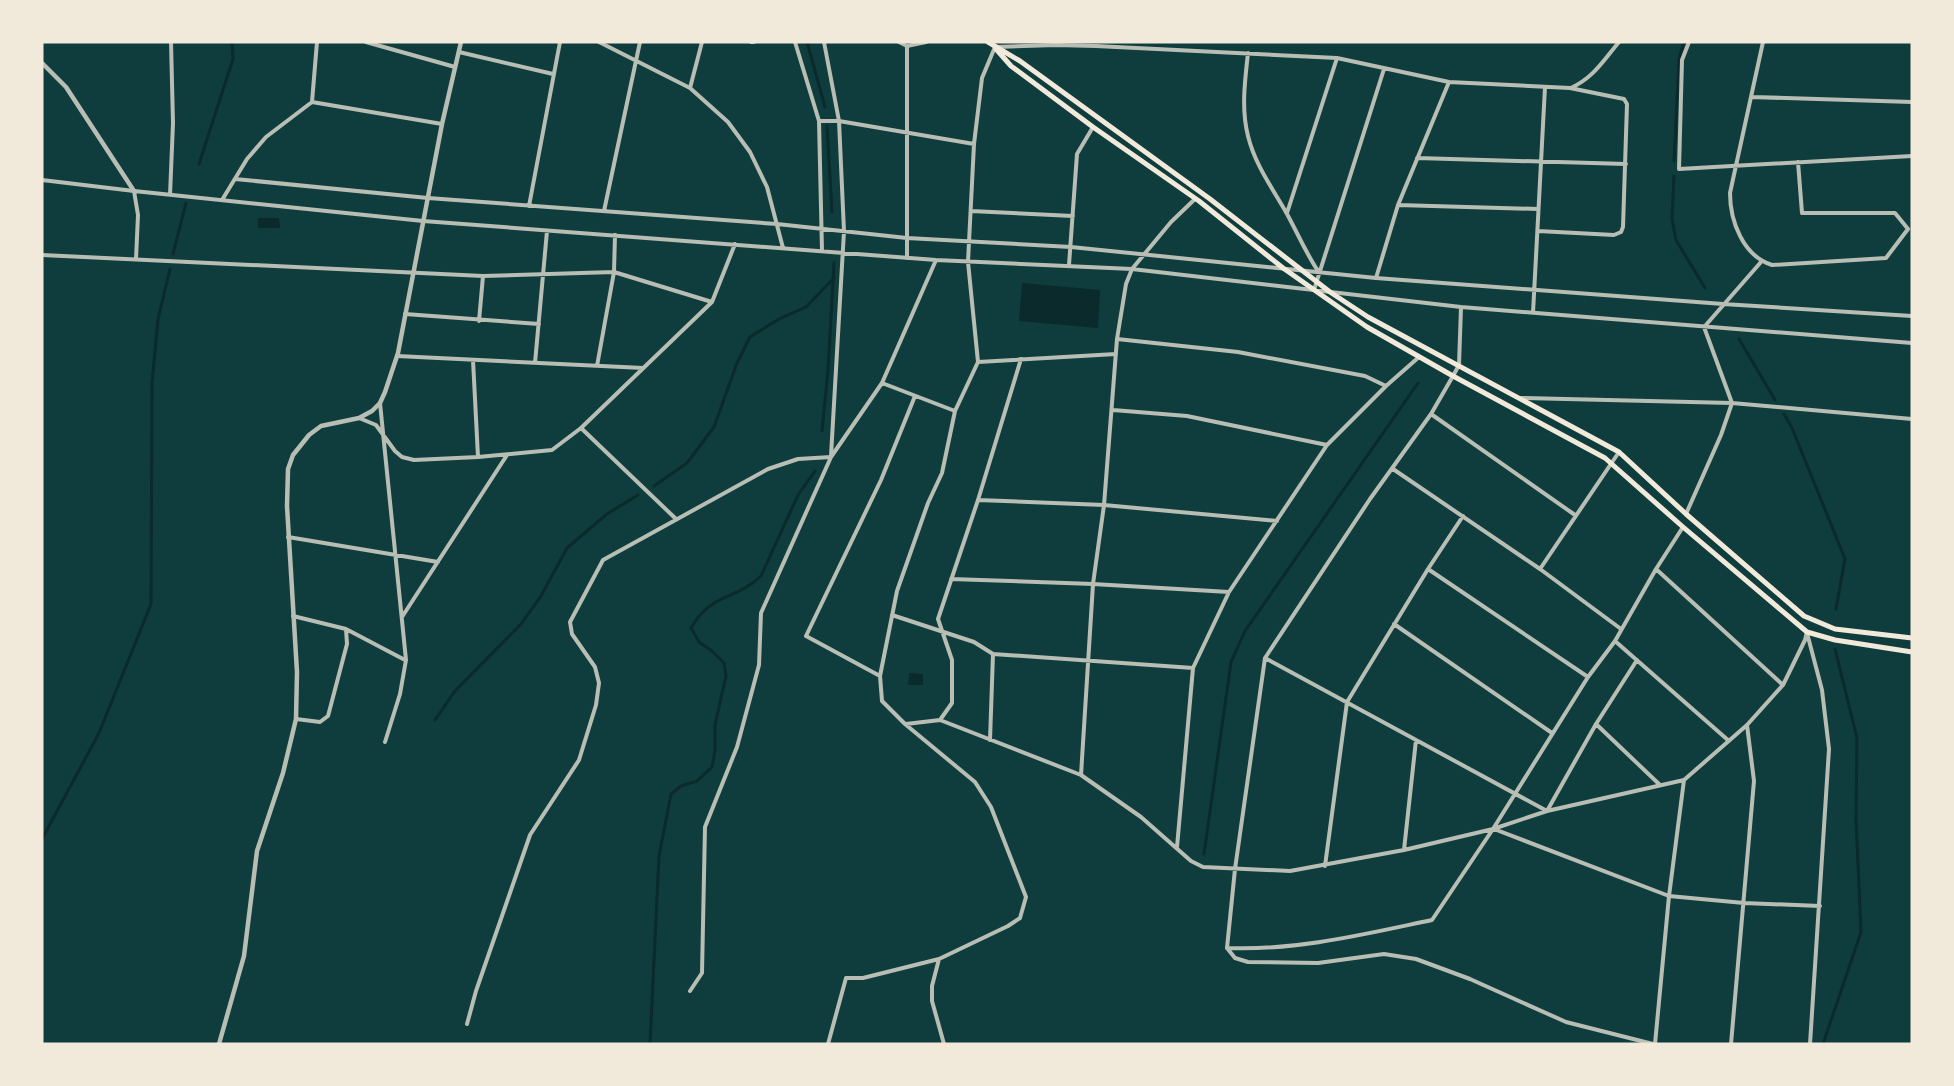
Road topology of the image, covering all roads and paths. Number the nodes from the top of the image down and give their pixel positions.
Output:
1 (171, 42) edge
2 (317, 42) edge
3 (366, 42) edge
4 (461, 42) edge
5 (560, 42) edge
6 (599, 42) edge
7 (640, 42) edge
8 (702, 42) edge
9 (795, 42) edge
10 (824, 42) edge
11 (899, 42) edge
12 (926, 42) edge
13 (988, 42) edge
14 (1618, 42) edge
15 (1689, 42) edge
16 (1762, 42) edge
17 (907, 46) junction
18 (995, 47) junction
19 (459, 52) junction
20 (1248, 53) junction
21 (1337, 58) junction
22 (635, 60) junction
23 (42, 63) edge
24 (455, 67) junction
25 (1384, 69) junction
26 (554, 74) junction
27 (1449, 82) junction
28 (1545, 87) junction
29 (690, 88) junction
30 (1570, 88) junction
31 (1752, 97) junction
32 (312, 102) junction
33 (1912, 102) edge
34 (839, 121) junction
35 (819, 122) junction
36 (441, 124) junction
37 (1093, 127) junction
38 (907, 131) junction
39 (974, 144) junction
40 (1912, 156) edge
41 (1417, 158) junction
42 (1542, 161) junction
43 (1798, 162) junction
44 (1626, 164) junction
45 (1738, 165) junction
46 (42, 180) edge
47 (235, 180) junction
48 (134, 191) junction
49 (170, 195) junction
50 (428, 198) junction
51 (1195, 199) junction
52 (222, 200) junction
53 (1398, 205) junction
54 (529, 206) junction
55 (1538, 208) junction
56 (604, 211) junction
57 (971, 211) junction
58 (1287, 213) junction
59 (1073, 216) junction
60 (423, 220) junction
61 (777, 224) junction
62 (823, 229) junction
63 (1910, 229) edge
64 (834, 230) junction
65 (547, 231) junction
66 (844, 231) junction
67 (1538, 231) junction
68 (615, 235) junction
69 (907, 238) junction
70 (822, 240) junction
71 (844, 241) junction
72 (969, 242) junction
73 (735, 244) junction
74 (1071, 247) junction
75 (783, 248) junction
76 (822, 251) junction
77 (833, 252) junction
78 (844, 252) junction
79 (42, 255) edge
80 (1143, 255) junction
81 (907, 258) junction
82 (136, 259) junction
83 (936, 260) junction
84 (968, 262) junction
85 (1761, 262) junction
86 (1069, 265) junction
87 (1283, 268) junction
88 (1132, 269) junction
89 (1301, 270) junction
90 (414, 272) junction
91 (614, 272) junction
92 (1319, 272) junction
93 (543, 274) junction
94 (483, 276) junction
95 (1376, 278) junction
96 (1316, 282) junction
97 (1534, 289) junction
98 (1314, 290) junction
99 (1330, 292) junction
100 (712, 302) junction
101 (1724, 304) junction
102 (1461, 307) junction
103 (1533, 313) junction
104 (405, 314) junction
105 (1912, 316) edge
106 (479, 321) junction
107 (539, 324) junction
108 (1704, 327) junction
109 (1117, 339) junction
110 (1912, 343) edge
111 (1116, 354) junction
112 (397, 356) junction
113 (1419, 357) junction
114 (1021, 359) junction
115 (473, 360) junction
116 (978, 362) junction
117 (535, 363) junction
118 (1459, 365) junction
119 (597, 366) junction
120 (644, 368) junction
121 (1453, 376) junction
122 (882, 383) junction
123 (1386, 386) junction
124 (915, 396) junction
125 (1521, 398) junction
126 (380, 403) junction
127 (1732, 403) junction
128 (1113, 410) junction
129 (955, 411) junction
130 (1431, 414) junction
131 (360, 418) junction
132 (1912, 419) edge
133 (581, 428) junction
134 (383, 434) junction
135 (1327, 445) junction
136 (1619, 452) junction
137 (507, 454) junction
138 (478, 457) junction
139 (831, 457) junction
140 (1611, 462) junction
141 (1393, 469) junction
142 (978, 500) junction
143 (1104, 505) junction
144 (1686, 514) junction
145 (1575, 515) junction
146 (1463, 516) junction
147 (675, 518) junction
148 (1277, 520) junction
149 (1683, 527) junction
150 (288, 537) junction
151 (397, 554) junction
152 (438, 562) junction
153 (1428, 569) junction
154 (1540, 569) junction
155 (1656, 569) junction
156 (951, 579) junction
157 (1093, 584) junction
158 (1229, 592) junction
159 (892, 615) junction
160 (293, 616) junction
161 (402, 617) junction
162 (1394, 624) junction
163 (346, 629) junction
164 (1621, 629) junction
165 (1807, 632) junction
166 (942, 633) junction
167 (1912, 638) edge
168 (1615, 641) junction
169 (1912, 652) edge
170 (993, 654) junction
171 (1265, 658) junction
172 (406, 660) junction
173 (1637, 660) junction
174 (1088, 661) junction
175 (1193, 668) junction
176 (879, 676) junction
177 (1588, 677) junction
178 (1783, 685) junction
179 (1347, 702) junction
180 (296, 719) junction
181 (940, 720) junction
182 (905, 724) junction
183 (1596, 724) junction
184 (1748, 725) junction
185 (1552, 733) junction
186 (990, 740) junction
187 (1416, 740) junction
188 (1729, 741) junction
189 (385, 742) dead end
190 (1081, 775) junction
191 (1684, 780) junction
192 (1660, 785) junction
193 (1515, 792) junction
194 (1547, 811) junction
195 (1493, 829) junction
196 (1177, 848) junction
197 (1404, 850) junction
198 (1325, 866) junction
199 (1235, 869) junction
200 (1669, 896) junction
201 (1744, 903) junction
202 (1820, 906) junction
203 (1227, 948) junction
204 (939, 959) junction
205 (690, 991) dead end
206 (467, 1024) dead end
207 (219, 1044) edge
208 (828, 1044) edge
209 (944, 1044) edge
210 (1654, 1044) edge
211 (1731, 1044) edge
212 (1810, 1044) edge

1 - 49 street
2 - 32 street
3 - 24 street
4 - 19 street
5 - 26 street
6 - 22 street
7 - 22 street
8 - 29 street
9 - 35 street
10 - 34 street
11 - 17 street
12 - 17 street
13 - 18 main road
14 - 30 street
15 - 45 street
16 - 31 street
17 - 38 street
18 - 20 street
18 - 37 main road
18 - 39 street
18 - 89 main road
19 - 24 street
19 - 26 street
20 - 21 street
20 - 58 street
21 - 25 street
21 - 58 street
22 - 29 street
22 - 56 street
23 - 48 street
24 - 36 street
25 - 27 street
25 - 92 street
26 - 54 street
27 - 28 street
27 - 41 street
28 - 30 street
28 - 42 street
29 - 61 street
30 - 44 street
31 - 33 street
31 - 45 street
32 - 36 street
32 - 47 street
34 - 35 street
34 - 38 street
34 - 66 street
35 - 62 street
36 - 50 street
37 - 51 main road
37 - 59 street
38 - 39 street
38 - 69 street
39 - 57 street
40 - 43 street
41 - 42 street
41 - 53 street
42 - 44 street
42 - 55 street
43 - 45 street
43 - 63 street
44 - 67 street
45 - 85 street
46 - 48 street
47 - 50 street
47 - 52 street
48 - 49 street
48 - 82 street
49 - 52 street
50 - 54 street
50 - 60 street
51 - 80 street
51 - 87 main road
52 - 60 street
53 - 55 street
53 - 95 street
54 - 56 street
55 - 67 street
56 - 61 street
57 - 59 street
57 - 72 street
58 - 92 street
59 - 74 street
60 - 65 street
60 - 90 street
61 - 62 street
61 - 75 street
62 - 64 street
62 - 70 street
63 - 85 street
64 - 66 street
64 - 70 street
64 - 71 street
65 - 68 street
65 - 93 street
66 - 69 street
66 - 71 street
67 - 97 street
68 - 73 street
68 - 91 street
69 - 72 street
69 - 81 street
70 - 76 street
70 - 77 street
71 - 77 street
71 - 78 street
72 - 74 street
72 - 84 street
73 - 75 street
73 - 100 street
74 - 80 street
74 - 86 street
75 - 76 street
76 - 77 street
77 - 78 street
78 - 81 street
78 - 139 street
79 - 82 street
80 - 87 street
80 - 88 street
81 - 83 street
82 - 90 street
83 - 84 street
83 - 122 street
84 - 86 street
84 - 116 street
85 - 101 street
86 - 88 street
87 - 89 street
87 - 98 main road
88 - 98 street
88 - 109 street
89 - 92 street
89 - 96 main road
90 - 94 street
90 - 104 street
91 - 93 street
91 - 100 street
91 - 119 street
92 - 95 street
92 - 96 street
93 - 94 street
93 - 107 street
94 - 106 street
95 - 97 street
96 - 98 street
96 - 99 main road
97 - 101 street
97 - 103 street
98 - 99 street
98 - 113 main road
99 - 102 street
99 - 118 main road
100 - 120 street
101 - 105 street
101 - 108 street
102 - 103 street
102 - 118 street
103 - 108 street
104 - 106 street
104 - 112 street
106 - 107 street
107 - 117 street
108 - 110 street
108 - 127 street
109 - 111 street
109 - 123 street
111 - 114 street
111 - 128 street
112 - 115 street
112 - 126 street
113 - 121 main road
113 - 123 street
114 - 116 street
114 - 142 street
115 - 117 street
115 - 138 street
116 - 129 street
117 - 119 street
118 - 121 street
118 - 125 main road
119 - 120 street
120 - 133 street
121 - 130 street
121 - 140 main road
122 - 124 street
122 - 139 street
123 - 135 street
124 - 129 street
124 - 176 street
125 - 127 street
125 - 136 main road
126 - 131 street
126 - 134 street
127 - 132 street
127 - 144 street
128 - 135 street
128 - 143 street
129 - 159 street
130 - 141 street
130 - 145 street
131 - 134 street
131 - 150 street
133 - 137 street
133 - 147 street
134 - 138 street
134 - 151 street
135 - 148 street
136 - 140 street
136 - 144 main road
137 - 138 street
137 - 152 street
139 - 147 street
139 - 205 street
140 - 145 street
140 - 149 main road
141 - 146 street
141 - 171 street
142 - 143 street
142 - 156 street
143 - 148 street
143 - 157 street
144 - 167 main road
145 - 154 street
146 - 153 street
146 - 154 street
147 - 206 street
148 - 158 street
149 - 155 street
149 - 165 main road
150 - 151 street
150 - 160 street
151 - 152 street
151 - 161 street
152 - 161 street
153 - 162 street
153 - 177 street
154 - 164 street
155 - 164 street
155 - 178 street
156 - 157 street
156 - 166 street
157 - 158 street
157 - 174 street
158 - 175 street
159 - 166 street
159 - 176 street
160 - 163 street
160 - 180 street
161 - 172 street
162 - 179 street
162 - 185 street
163 - 172 street
163 - 180 street
164 - 168 street
165 - 169 main road
165 - 178 street
165 - 202 street
166 - 170 street
166 - 181 street
168 - 173 street
168 - 177 street
170 - 174 street
170 - 186 street
171 - 179 street
171 - 199 street
172 - 189 street
173 - 183 street
173 - 188 street
174 - 175 street
174 - 190 street
175 - 196 street
176 - 182 street
177 - 185 street
178 - 184 street
179 - 187 street
179 - 198 street
180 - 207 street
181 - 182 street
181 - 186 street
182 - 204 street
183 - 192 street
183 - 194 street
184 - 188 street
184 - 201 street
185 - 193 street
186 - 190 street
187 - 193 street
187 - 197 street
188 - 191 street
190 - 196 street
191 - 192 street
191 - 200 street
192 - 194 street
193 - 194 street
193 - 195 street
194 - 195 street
195 - 197 street
195 - 200 street
195 - 203 street
196 - 199 street
197 - 198 street
198 - 199 street
199 - 203 street
200 - 201 street
200 - 210 street
201 - 202 street
201 - 211 street
202 - 212 street
203 - 210 street
204 - 208 street
204 - 209 street

